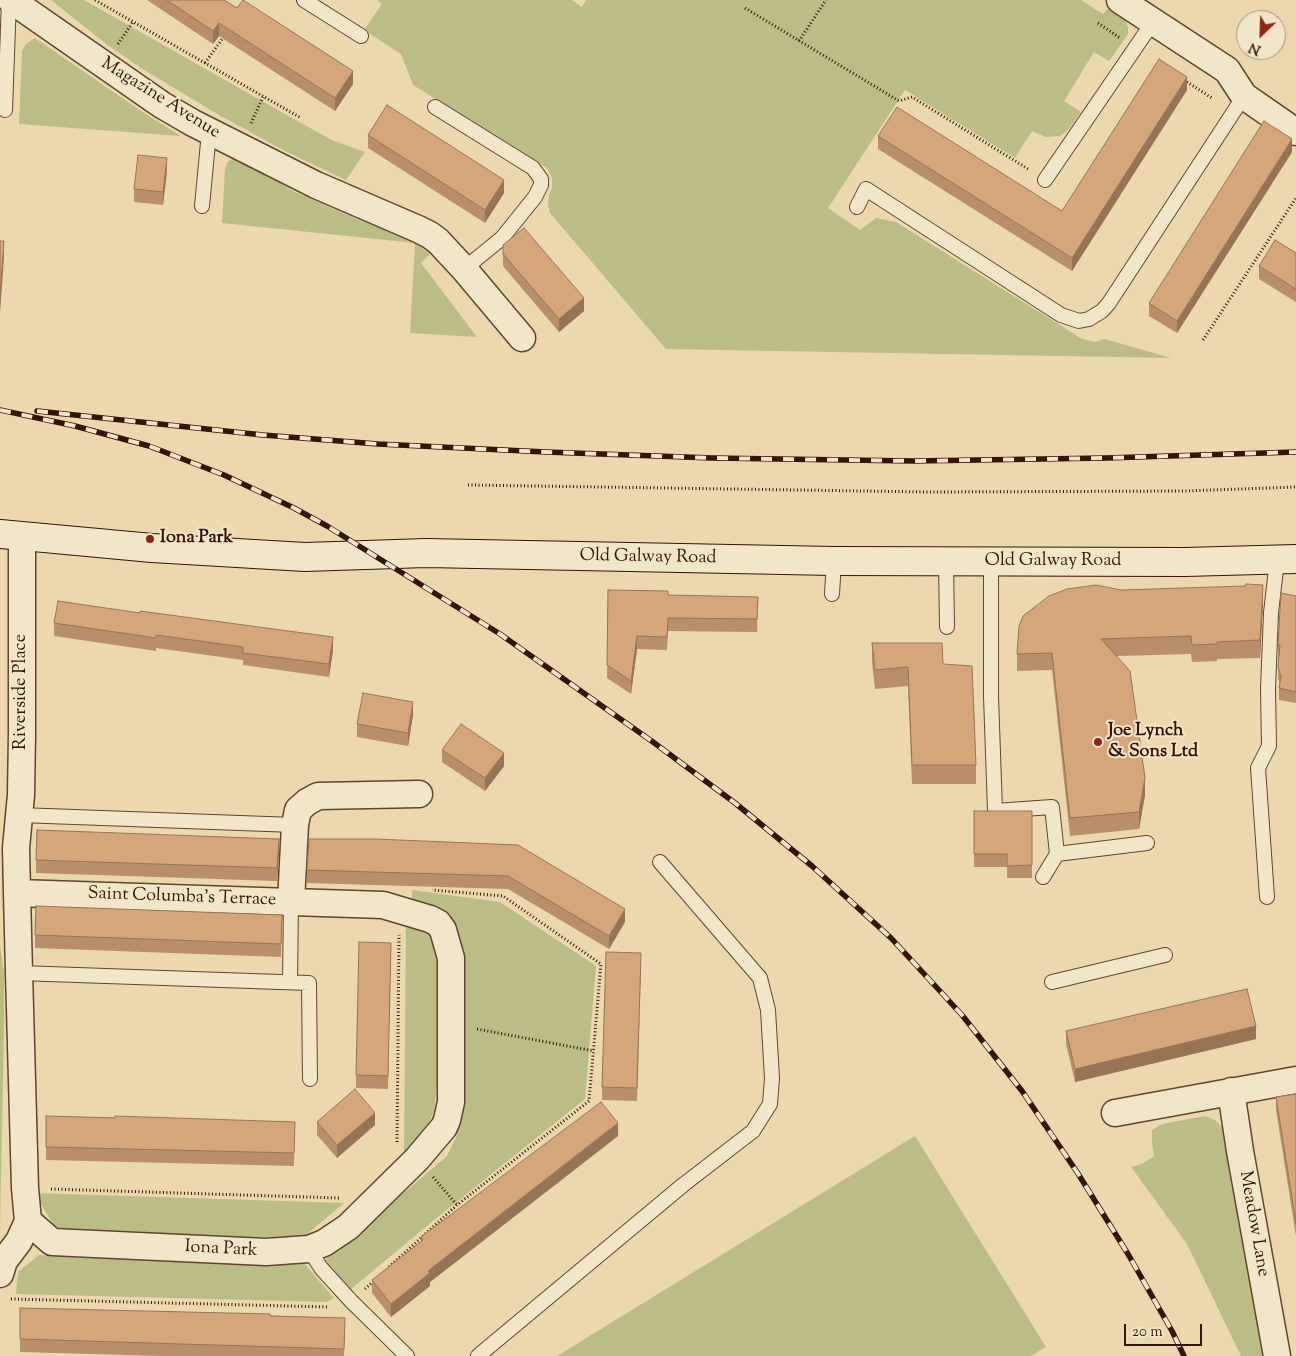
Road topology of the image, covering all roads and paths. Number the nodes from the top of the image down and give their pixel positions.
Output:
1 (10, 0) edge
2 (95, 0) edge
3 (304, 0) edge
4 (826, 0) edge
5 (1120, 0) edge
6 (745, 8) dead end
7 (133, 22) junction
8 (1153, 22) junction
9 (1098, 23) dead end
10 (227, 32) edge
11 (124, 35) dead end
12 (361, 36) dead end
13 (799, 41) junction
14 (1135, 48) junction
15 (205, 64) junction
16 (1176, 75) edge
17 (263, 97) junction
18 (1239, 104) junction
19 (435, 107) dead end
20 (5, 110) dead end
21 (301, 118) dead end
22 (249, 127) dead end
23 (209, 132) junction
24 (1296, 132) edge
25 (1046, 180) joint
26 (1296, 198) edge
27 (202, 206) dead end
28 (857, 207) dead end
29 (464, 269) junction
30 (522, 338) dead end
31 (1203, 340) dead end
32 (468, 485) dead end
33 (1296, 487) edge
34 (11, 535) edge
35 (1287, 559) edge
36 (834, 561) junction
37 (946, 561) junction
38 (990, 561) junction
39 (832, 594) dead end
40 (947, 627) dead end
41 (11, 739) edge
42 (419, 794) dead end
43 (19, 815) junction
44 (295, 825) junction
45 (1147, 843) dead end
46 (1057, 854) junction
47 (660, 862) dead end
48 (1043, 877) dead end
49 (17, 893) junction
50 (1266, 897) dead end
51 (291, 902) junction
52 (347, 904) joint
53 (410, 912) junction
54 (1165, 955) dead end
55 (19, 973) junction
56 (290, 982) junction
57 (1052, 982) dead end
58 (452, 1024) junction
59 (594, 1051) junction
60 (310, 1079) dead end
61 (1296, 1080) edge
62 (1231, 1091) junction
63 (1115, 1113) dead end
64 (397, 1142) dead end
65 (417, 1159) junction
66 (25, 1188) junction
67 (347, 1198) dead end
68 (457, 1205) junction
69 (28, 1222) junction
70 (309, 1249) junction
71 (386, 1269) edge
72 (0, 1274) edge
73 (379, 1276) edge
74 (10, 1298) dead end
75 (351, 1301) junction
76 (407, 1356) edge
77 (478, 1356) edge
78 (1277, 1356) edge

1 - 20 lane
1 - 23 street, Magazine Avenue
2 - 7 path
3 - 12 lane
4 - 13 path
5 - 8 street
6 - 13 path
7 - 11 path
7 - 15 path
8 - 14 lane
8 - 18 street
9 - 14 path
10 - 15 path
13 - 25 path
14 - 25 lane
15 - 17 path
16 - 18 path
17 - 21 path
17 - 22 path
18 - 24 street
18 - 28 lane
19 - 29 lane
23 - 27 lane
23 - 29 street, Magazine Avenue
26 - 31 path
29 - 30 street, Magazine Avenue
32 - 33 path
34 - 36 main road, Old Galway Road
34 - 41 street, Riverside Place
35 - 38 main road, Old Galway Road
35 - 50 lane
36 - 37 main road, Old Galway Road
36 - 39 lane
37 - 38 main road, Old Galway Road
37 - 40 lane
38 - 46 lane
41 - 43 street, Riverside Place
42 - 44 street
43 - 44 lane
43 - 49 street, Riverside Place
44 - 51 street
45 - 46 lane
46 - 48 lane
47 - 77 lane
49 - 51 street, Saint Columba's Terrace
49 - 55 street
51 - 52 street, Saint Columba's Terrace
51 - 56 lane
52 - 53 street, Iona Park
53 - 58 street, Iona Park
53 - 59 path
53 - 64 path
54 - 57 lane
55 - 56 lane
55 - 66 street
56 - 60 lane
58 - 59 path
58 - 65 street, Iona Park
59 - 68 path
61 - 62 street
62 - 63 street
62 - 78 street, Meadow Lane
65 - 68 path
65 - 70 street, Iona Park
66 - 67 path
66 - 69 street
68 - 71 path
69 - 70 street, Iona Park
69 - 72 street
70 - 75 lane
73 - 75 path
74 - 75 path
75 - 76 lane

